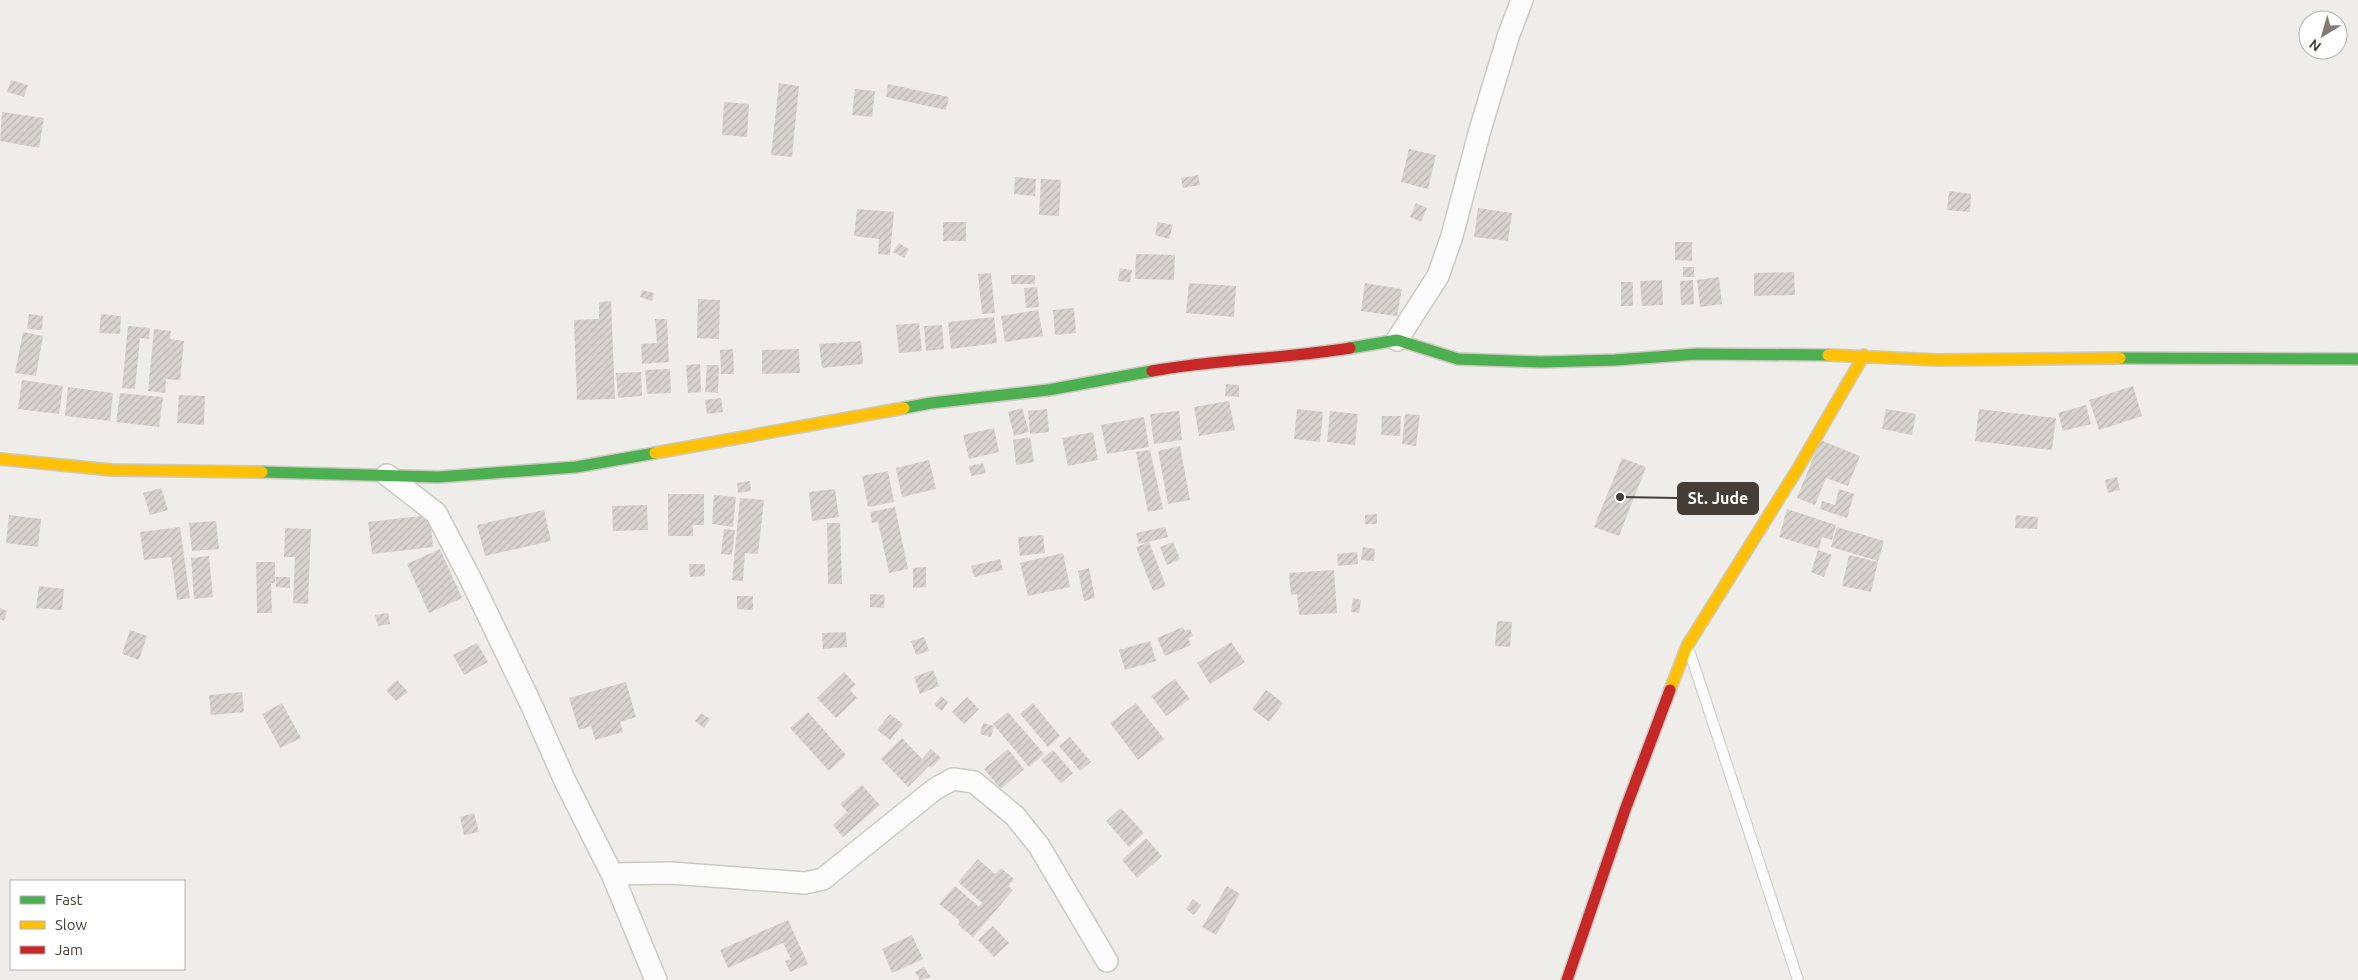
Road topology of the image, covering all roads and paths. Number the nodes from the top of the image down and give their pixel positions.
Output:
1 (1522, 0) edge
2 (1397, 340) junction
3 (1864, 356) junction
4 (2358, 359) edge
5 (0, 459) edge
6 (386, 475) junction
7 (1687, 646) junction
8 (612, 874) junction
9 (1107, 961) dead end
10 (656, 980) edge
11 (1567, 980) edge
12 (1798, 980) edge

1 - 2 street
2 - 3 main road
2 - 6 main road
3 - 4 main road
3 - 7 main road
5 - 6 main road
6 - 8 street
7 - 11 main road
7 - 12 lane
8 - 9 street
8 - 10 street

